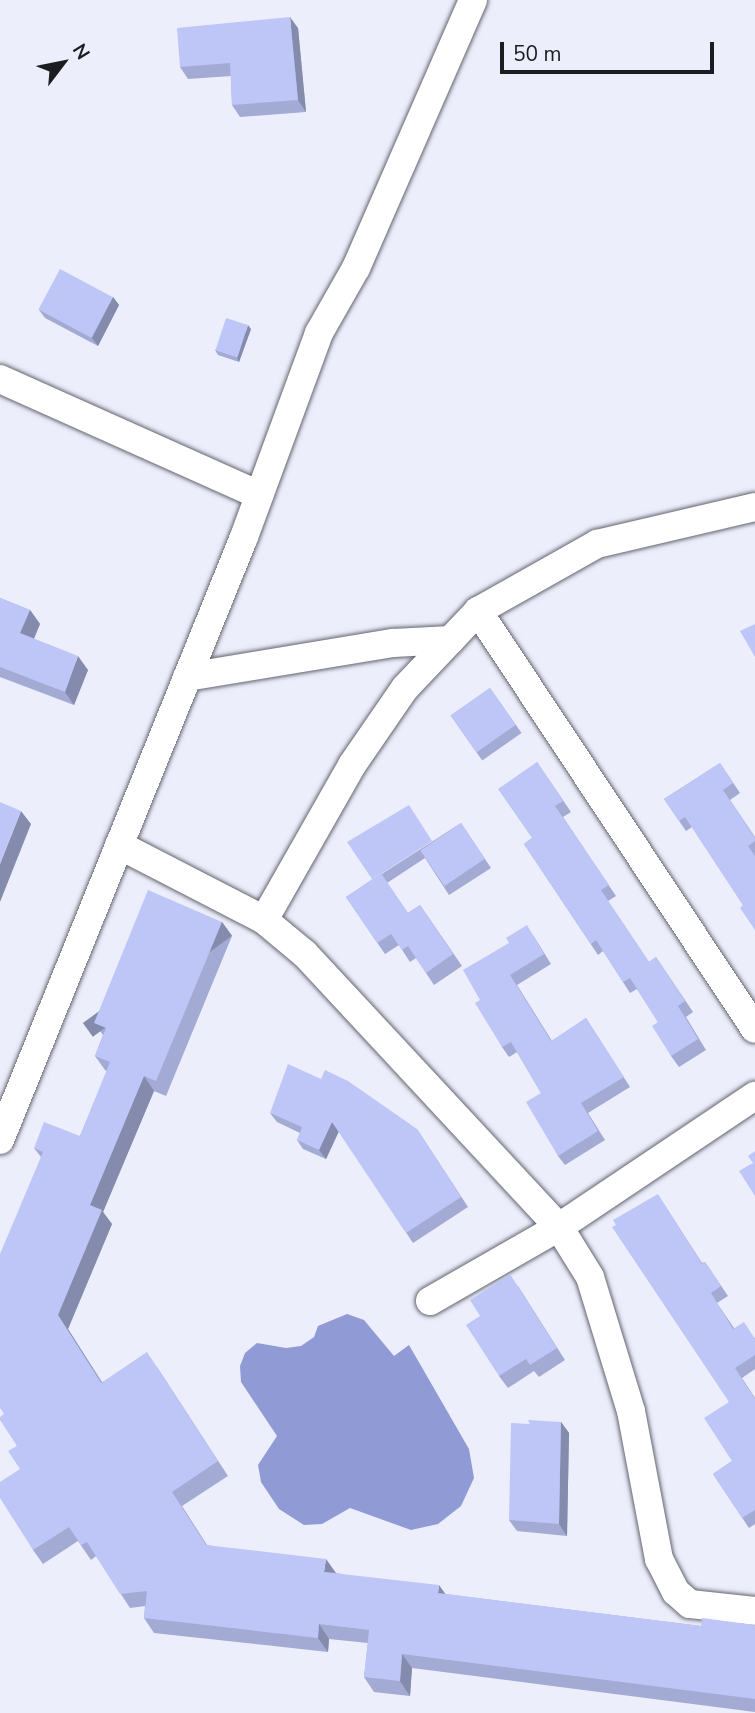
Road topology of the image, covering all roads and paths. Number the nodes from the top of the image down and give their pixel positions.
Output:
1 (473, 0) edge
2 (0, 379) edge
3 (259, 495) junction
4 (755, 507) edge
5 (478, 611) junction
6 (451, 640) junction
7 (187, 677) junction
8 (119, 845) junction
9 (264, 920) junction
10 (755, 1029) edge
11 (755, 1096) edge
12 (0, 1138) edge
13 (559, 1227) junction
14 (430, 1301) dead end
15 (755, 1612) edge

1 - 3 street
2 - 3 street
3 - 7 street
4 - 5 street
5 - 6 street
5 - 10 street
6 - 7 street
6 - 9 street
7 - 8 street
8 - 9 street
8 - 12 street
9 - 13 street
11 - 13 street
13 - 14 street
13 - 15 street

